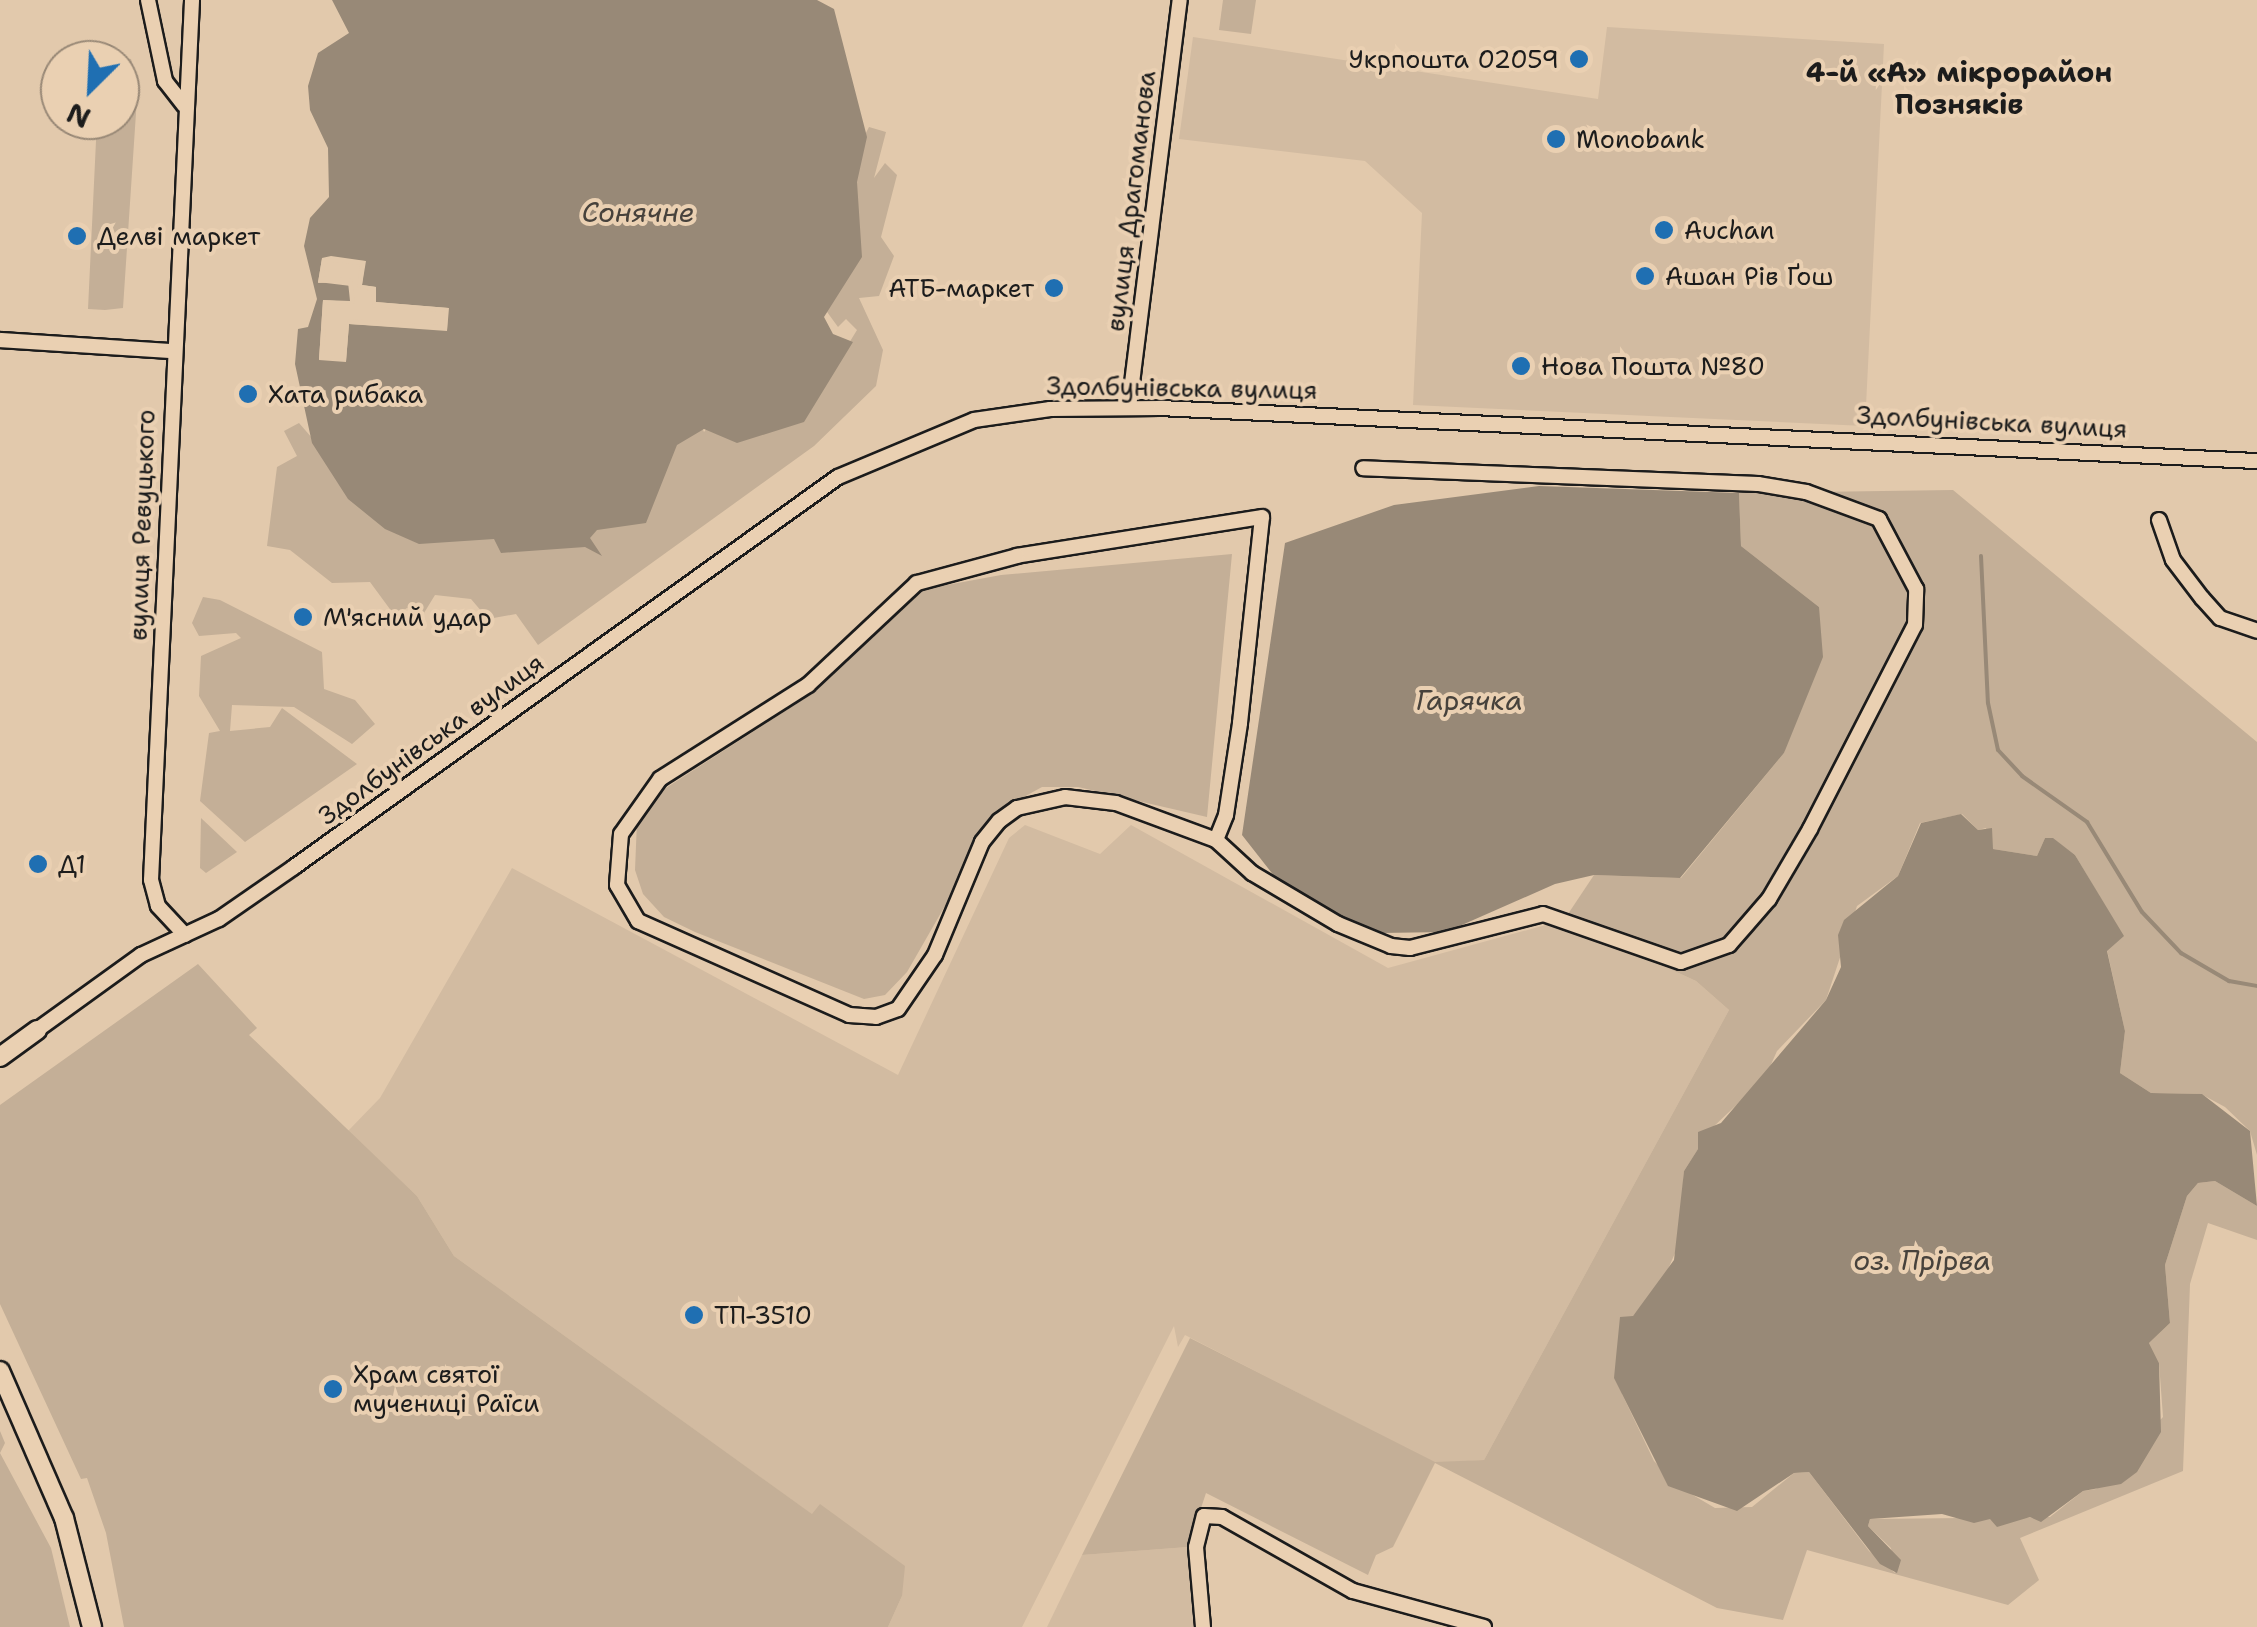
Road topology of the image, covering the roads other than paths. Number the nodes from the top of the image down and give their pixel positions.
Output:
1 (148, 0) edge
2 (192, 0) edge
3 (1180, 0) edge
4 (184, 105) junction
5 (0, 340) edge
6 (171, 351) junction
7 (1129, 408) junction
8 (2257, 460) edge
9 (1363, 468) dead end
10 (2159, 520) dead end
11 (2257, 631) edge
12 (1216, 840) junction
13 (185, 935) junction
14 (37, 1030) joint
15 (0, 1057) edge
16 (0, 1370) edge
17 (92, 1627) edge
18 (1203, 1627) edge
19 (1484, 1627) edge

1 - 4 street
2 - 4 street, вулиця Ревуцького
3 - 7 street, вулиця Драгоманова
4 - 6 street, вулиця Ревуцького
5 - 6 street
6 - 13 street, вулиця Ревуцького
7 - 8 street, Здолбунівська вулиця
7 - 13 street, Здолбунівська вулиця
9 - 12 street
10 - 11 street
12 - 12 street
13 - 14 street, Здолбунівська вулиця
14 - 15 main road, Здолбунівська вулиця
16 - 17 main road
18 - 19 street

